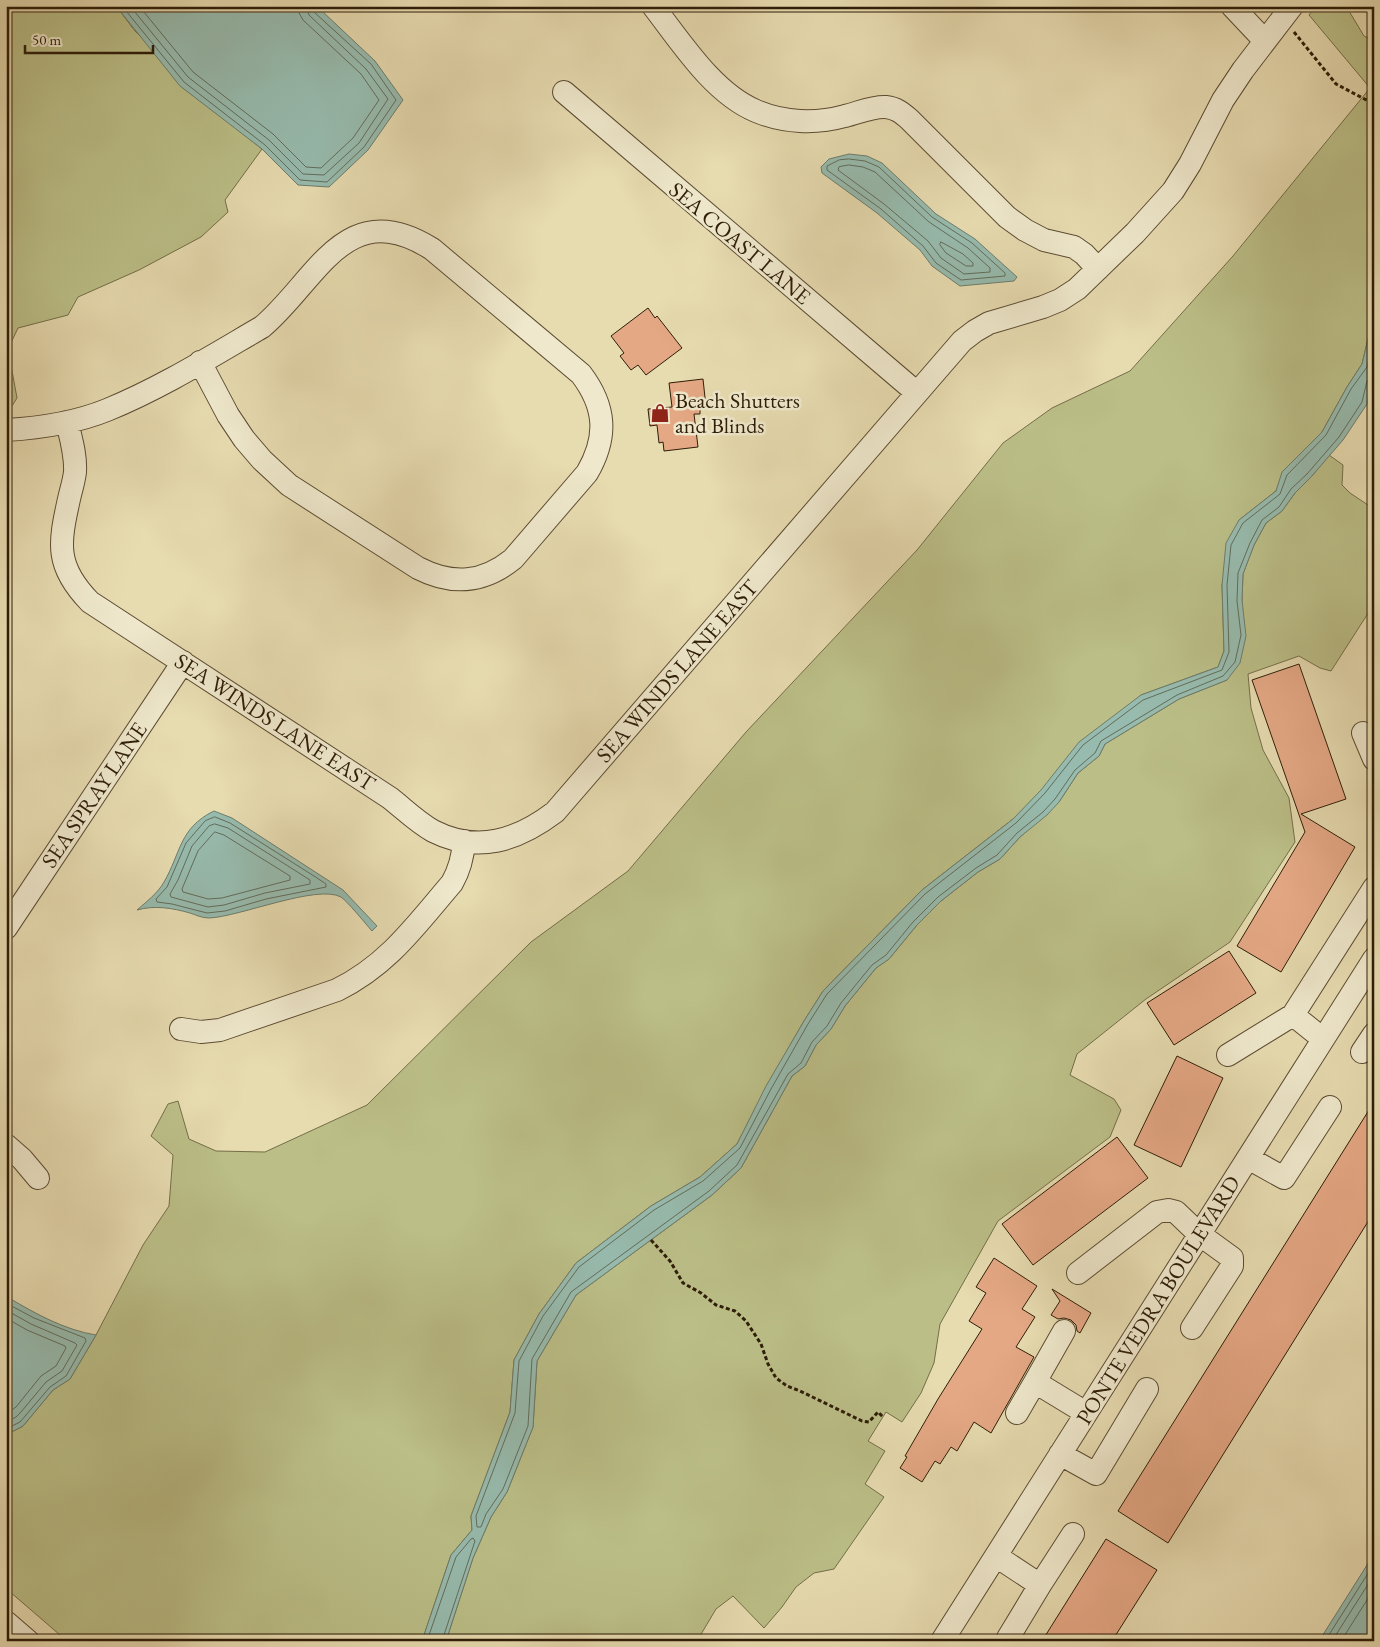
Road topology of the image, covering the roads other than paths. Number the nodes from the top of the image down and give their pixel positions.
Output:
1 (653, 6) edge
2 (1232, 6) edge
3 (1287, 12) edge
4 (1265, 41) junction
5 (564, 92) dead end
6 (1098, 269) junction
7 (200, 362) junction
8 (917, 393) junction
9 (67, 422) junction
10 (6, 430) edge
11 (183, 662) junction
12 (1364, 733) dead end
13 (1374, 759) edge
14 (464, 841) junction
15 (1374, 888) edge
16 (6, 928) edge
17 (1374, 959) edge
18 (1293, 1015) junction
19 (181, 1030) dead end
20 (1323, 1039) junction
21 (1228, 1055) dead end
22 (1330, 1107) dead end
23 (6, 1145) edge
24 (1248, 1158) junction
25 (38, 1178) dead end
26 (1199, 1234) junction
27 (1078, 1273) dead end
28 (1192, 1328) dead end
29 (1064, 1331) dead end
30 (1034, 1382) junction
31 (1147, 1390) dead end
32 (1017, 1413) dead end
33 (1086, 1414) junction
34 (1060, 1454) junction
35 (1073, 1534) dead end
36 (996, 1556) junction
37 (1040, 1585) junction
38 (6, 1622) edge
39 (1008, 1638) dead end
40 (28, 1641) edge
41 (942, 1641) edge

1 - 6 street
2 - 4 street
3 - 4 street, SEA WINDS LANE EAST
4 - 6 street, SEA WINDS LANE EAST
5 - 8 street, SEA COAST LANE
6 - 8 street, SEA WINDS LANE EAST
7 - 7 street
7 - 9 street
8 - 14 street, SEA WINDS LANE EAST
9 - 10 street
9 - 11 street, SEA WINDS LANE EAST
11 - 14 street, SEA WINDS LANE EAST
11 - 16 street, SEA SPRAY LANE
12 - 13 street
14 - 19 street
15 - 18 street
17 - 20 street, PONTE VEDRA BOULEVARD
18 - 20 street
18 - 21 street
20 - 24 street, PONTE VEDRA BOULEVARD
22 - 24 street
23 - 25 street
24 - 26 street, PONTE VEDRA BOULEVARD
26 - 27 street
26 - 28 street
26 - 33 street, PONTE VEDRA BOULEVARD
29 - 30 street
30 - 32 street
30 - 33 street
31 - 34 street
33 - 34 street, PONTE VEDRA BOULEVARD
34 - 36 street, PONTE VEDRA BOULEVARD
35 - 37 street
36 - 37 street
36 - 41 street, PONTE VEDRA BOULEVARD
37 - 39 street
38 - 40 street

